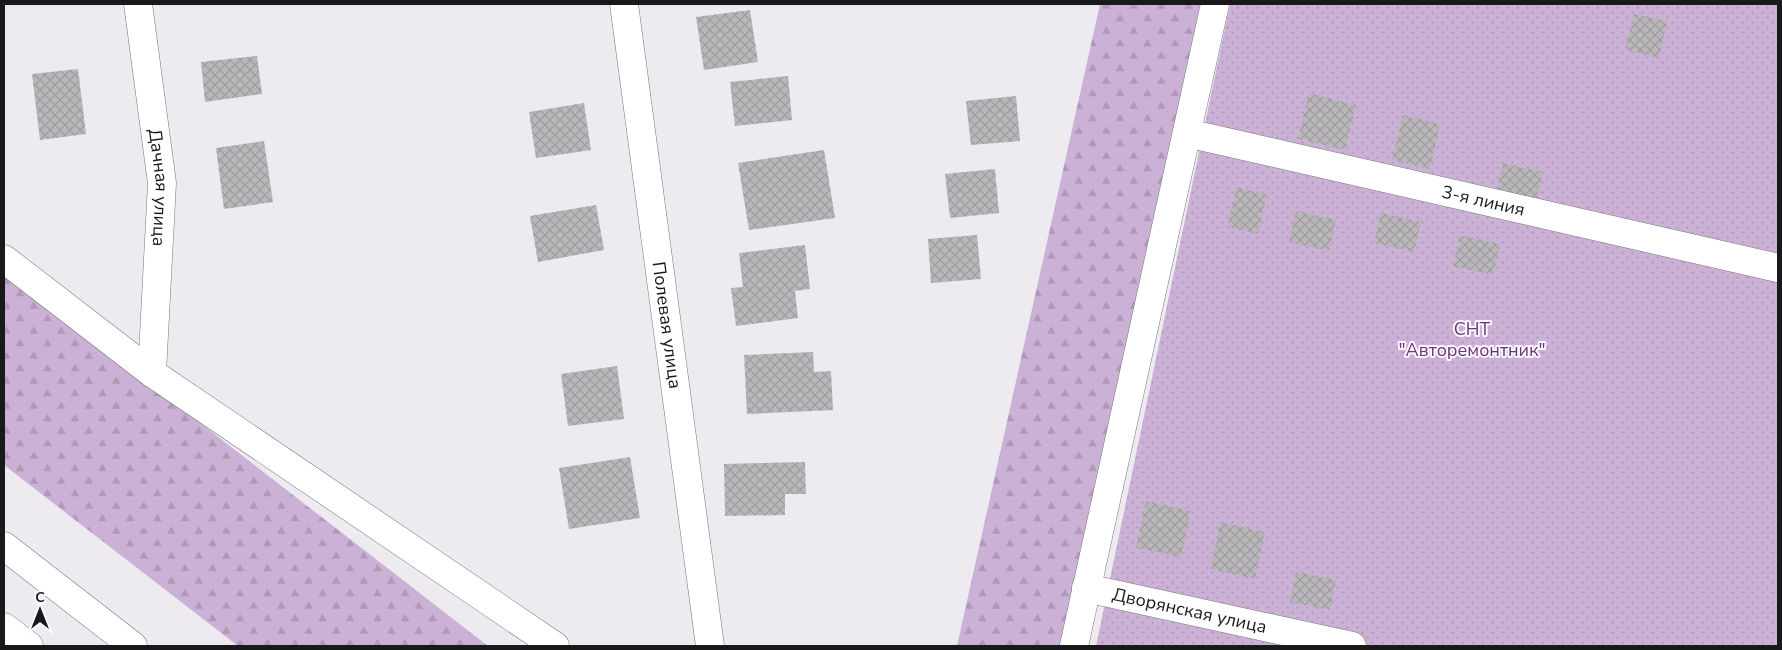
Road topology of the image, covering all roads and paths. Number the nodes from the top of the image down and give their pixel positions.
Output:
1 (138, 4) edge
2 (624, 4) edge
3 (1215, 4) edge
4 (1187, 133) junction
5 (4, 259) edge
6 (1778, 268) edge
7 (152, 373) junction
8 (4, 546) edge
9 (1086, 588) junction
10 (4, 627) edge
11 (29, 646) edge
12 (133, 646) edge
13 (555, 646) edge
14 (710, 646) edge
15 (1074, 646) edge
16 (1352, 646) edge

1 - 7 main road, Дачная улица
2 - 14 main road, Полевая улица
3 - 4 main road
4 - 6 main road, 3-я линия
4 - 9 main road
5 - 7 main road
7 - 13 main road
8 - 12 main road
9 - 15 main road
9 - 16 main road, Дворянская улица
10 - 11 main road

